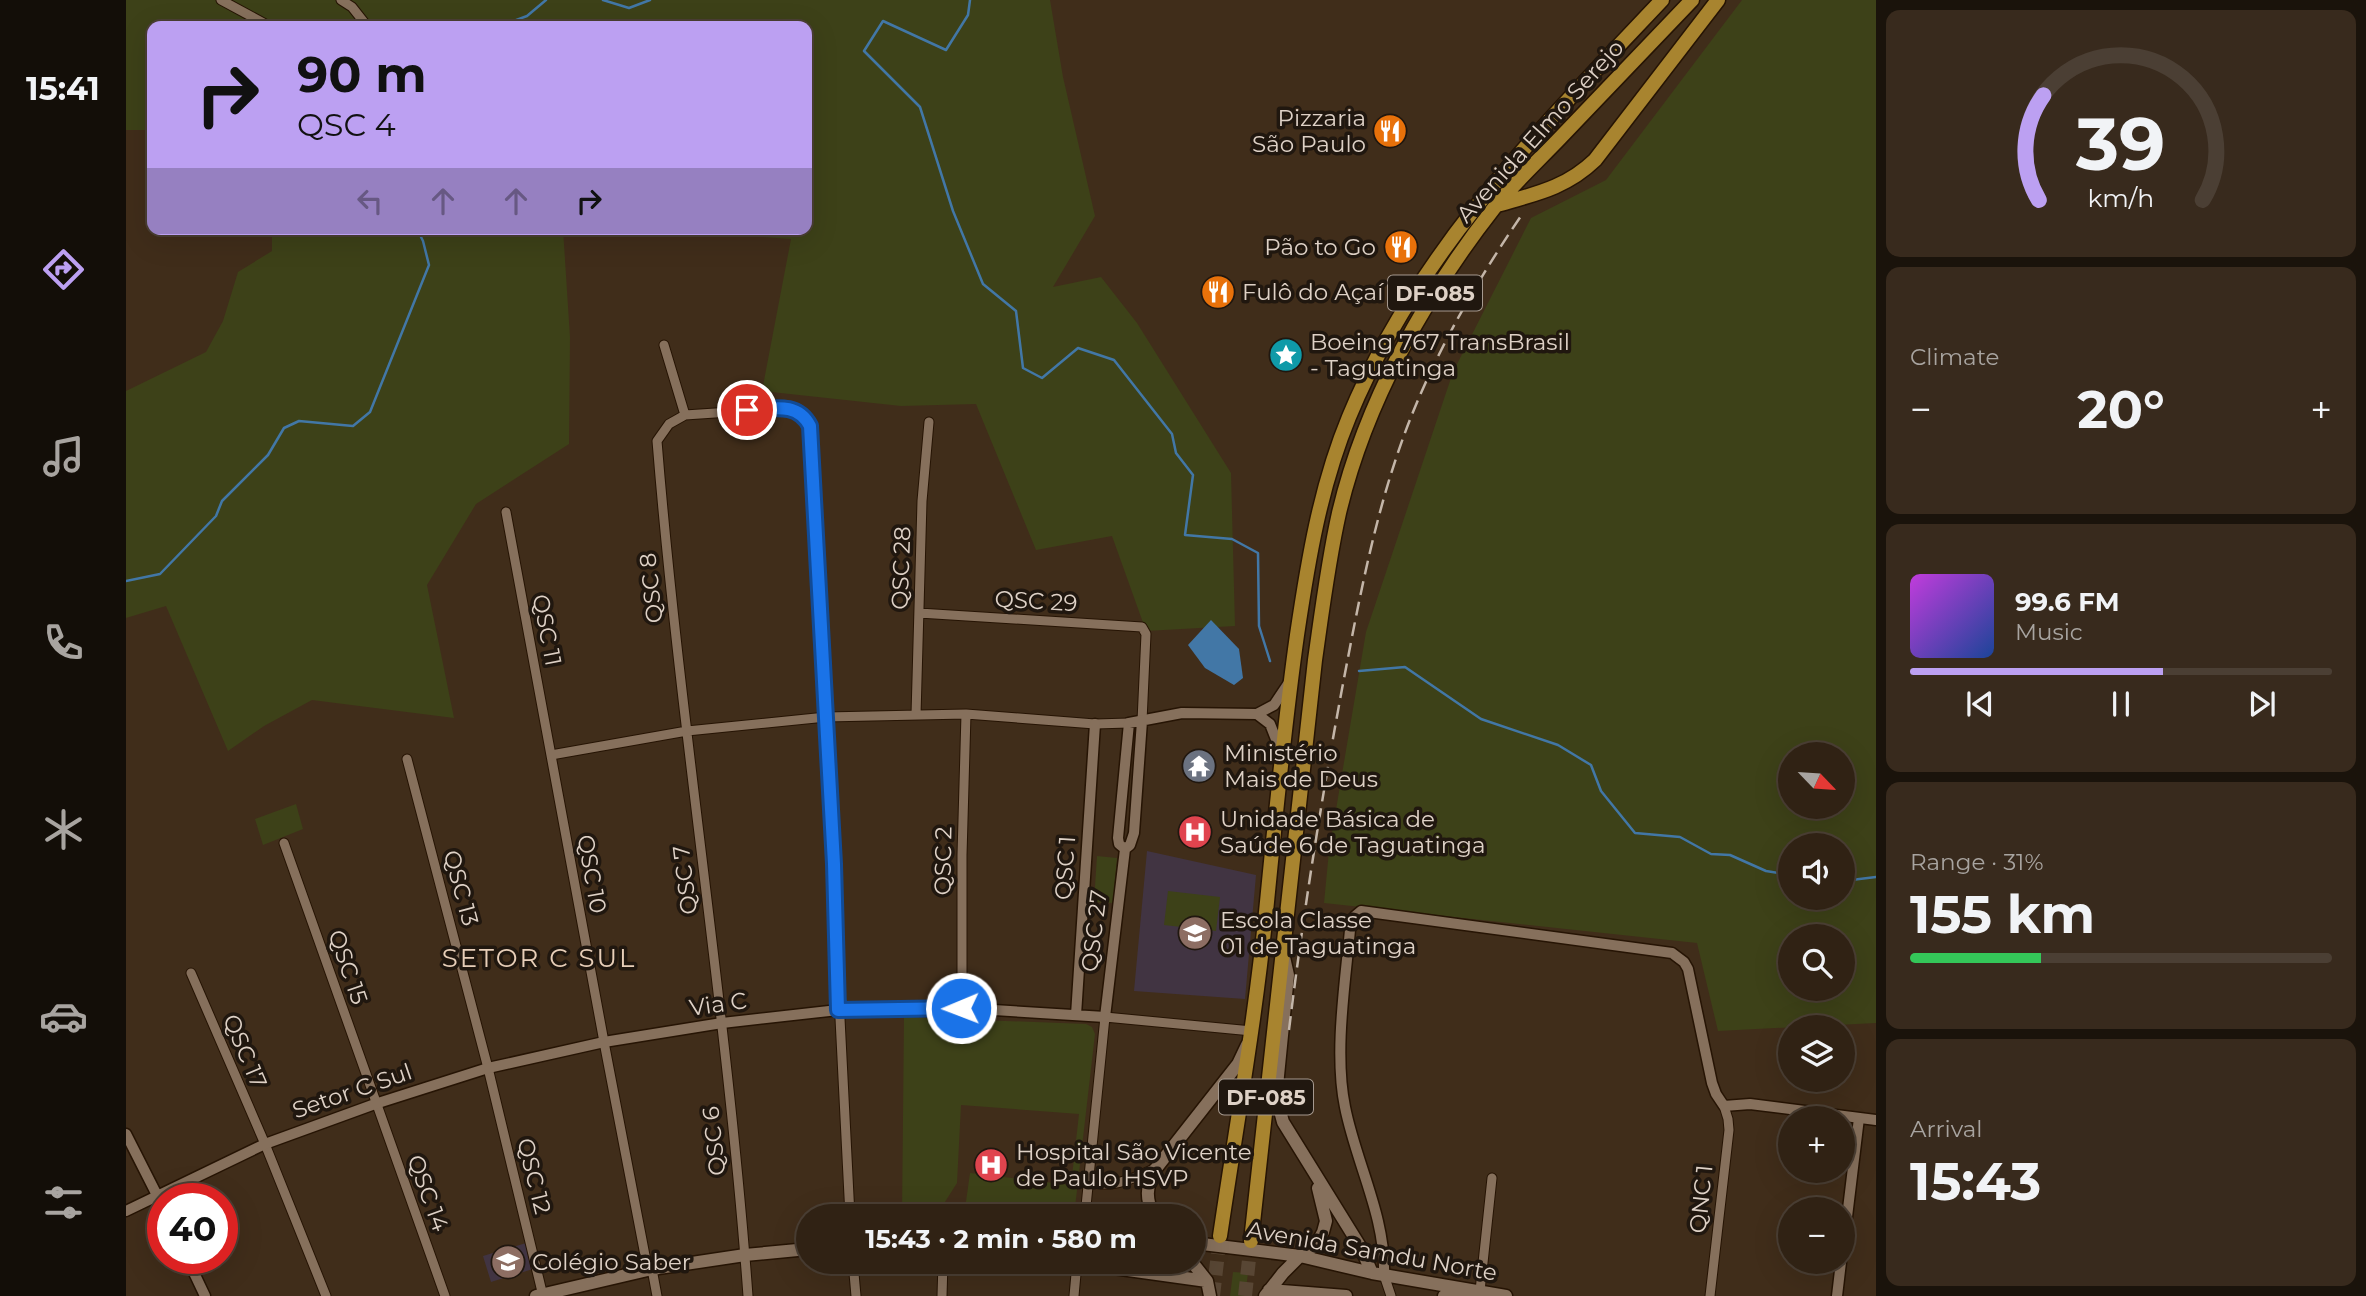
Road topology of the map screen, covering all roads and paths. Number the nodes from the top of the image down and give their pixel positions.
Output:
1 (221, 0) edge
2 (341, 0) edge
3 (1662, 0) edge
4 (1692, 0) edge
5 (1718, 0) edge
6 (260, 21) edge
7 (363, 21) edge
8 (1496, 206) junction
9 (664, 345) dead end
10 (685, 415) junction
11 (929, 422) dead end
12 (506, 512) dead end
13 (919, 613) junction
14 (1291, 678) junction
15 (966, 714) junction
16 (1257, 714) junction
17 (916, 715) junction
18 (826, 717) junction
19 (1142, 721) junction
20 (1129, 723) junction
21 (1095, 724) junction
22 (687, 731) junction
23 (551, 755) junction
24 (1282, 755) junction
25 (407, 759) dead end
26 (284, 843) dead end
27 (1125, 849) junction
28 (1284, 954) junction
29 (191, 973) dead end
30 (961, 1008) junction
31 (838, 1010) junction
32 (1076, 1015) junction
33 (1105, 1017) junction
34 (722, 1023) junction
35 (1252, 1031) junction
36 (604, 1042) junction
37 (488, 1068) junction
38 (375, 1104) junction
39 (1724, 1106) junction
40 (1859, 1118) junction
41 (1876, 1120) edge
42 (126, 1134) edge
43 (264, 1144) junction
44 (1310, 1165) junction
45 (1156, 1168) junction
46 (1088, 1175) junction
47 (1492, 1178) dead end
48 (151, 1183) edge
49 (181, 1183) edge
50 (1849, 1197) edge
51 (147, 1199) edge
52 (849, 1204) edge
53 (1087, 1204) edge
54 (1148, 1204) edge
55 (126, 1211) edge
56 (1220, 1236) tunnel mouth
57 (1251, 1241) tunnel mouth
58 (1206, 1244) edge
59 (796, 1250) edge
60 (745, 1255) junction
61 (1300, 1256) junction
62 (650, 1270) junction
63 (195, 1274) edge
64 (854, 1274) edge
65 (943, 1274) edge
66 (1075, 1274) edge
67 (1164, 1274) edge
68 (1203, 1274) edge
69 (1378, 1274) junction
70 (1840, 1274) edge
71 (1208, 1280) junction
72 (1480, 1291) junction
73 (1267, 1293) edge
74 (541, 1295) edge
75 (205, 1296) edge
76 (326, 1296) edge
77 (445, 1296) edge
78 (657, 1296) edge
79 (748, 1296) edge
80 (856, 1296) edge
81 (942, 1296) edge
82 (1074, 1296) edge
83 (1210, 1296) edge
84 (1346, 1296) edge
85 (1391, 1296) edge
86 (1444, 1296) edge
87 (1506, 1296) edge
88 (1710, 1296) edge
89 (1837, 1296) edge

1 - 6 street
2 - 7 street
3 - 14 main road, Avenida Elmo Serejo / DF-085
4 - 8 main road, Avenida Elmo Serejo / DF-085
5 - 8 main road
8 - 28 main road, Avenida Elmo Serejo / DF-085
9 - 10 street
10 - 18 street
10 - 22 street, QSC 8
11 - 13 street, QSC 28
12 - 23 street, QSC 11
13 - 17 street, QSC 28
13 - 19 street, QSC 29
14 - 16 street
14 - 24 main road, Avenida Elmo Serejo / DF-085
15 - 17 street
15 - 21 street
15 - 30 street, QSC 2
16 - 19 street
16 - 24 street
17 - 18 street
18 - 22 street
18 - 31 street
19 - 20 street
19 - 27 street, QSC 27
20 - 21 street
20 - 27 street, QSC 27
21 - 32 street, QSC 1
22 - 23 street
22 - 34 street, QSC 7
23 - 36 street, QSC 10
24 - 35 main road, Avenida Elmo Serejo / DF-085
25 - 37 street, QSC 13
26 - 38 street, QSC 15
27 - 33 street, QSC 27
28 - 44 main road
28 - 57 main road, Avenida Elmo Serejo / DF-085
29 - 43 street, QSC 17
30 - 31 street, Via C
30 - 32 street, Via C
31 - 34 street, Via C
31 - 52 street
32 - 33 street, Via C
33 - 35 street
33 - 46 street
34 - 36 street, Via C
34 - 60 street, QSC 6
35 - 45 main road
35 - 56 main road, Avenida Elmo Serejo / DF-085
36 - 37 street, Setor C Sul
36 - 62 street, QSC 10
37 - 38 street, Setor C Sul
37 - 74 street, QSC 12
38 - 43 street, Setor C Sul
38 - 77 street, QSC 14
39 - 40 street
39 - 69 street
39 - 88 street, QNC 1
40 - 41 street
40 - 50 street
42 - 48 street
43 - 49 street, Setor C Sul
43 - 76 street, QSC 17
44 - 61 main road
44 - 69 main road
45 - 46 street
45 - 54 main road
46 - 53 street
47 - 72 street
51 - 55 street, Setor C Sul
58 - 61 main road, Avenida Samdu Norte
59 - 60 main road
60 - 62 main road
60 - 79 street, QSC 6
61 - 69 main road, Avenida Samdu Norte
61 - 73 main road
62 - 74 main road
62 - 78 street, QSC 10
63 - 75 street
64 - 80 street
65 - 81 street
66 - 82 street
67 - 71 main road
68 - 71 main road
69 - 72 main road, Avenida Samdu Norte
69 - 85 street
70 - 89 street
71 - 83 main road
72 - 86 main road
72 - 87 main road, Avenida Samdu Norte
73 - 84 main road

